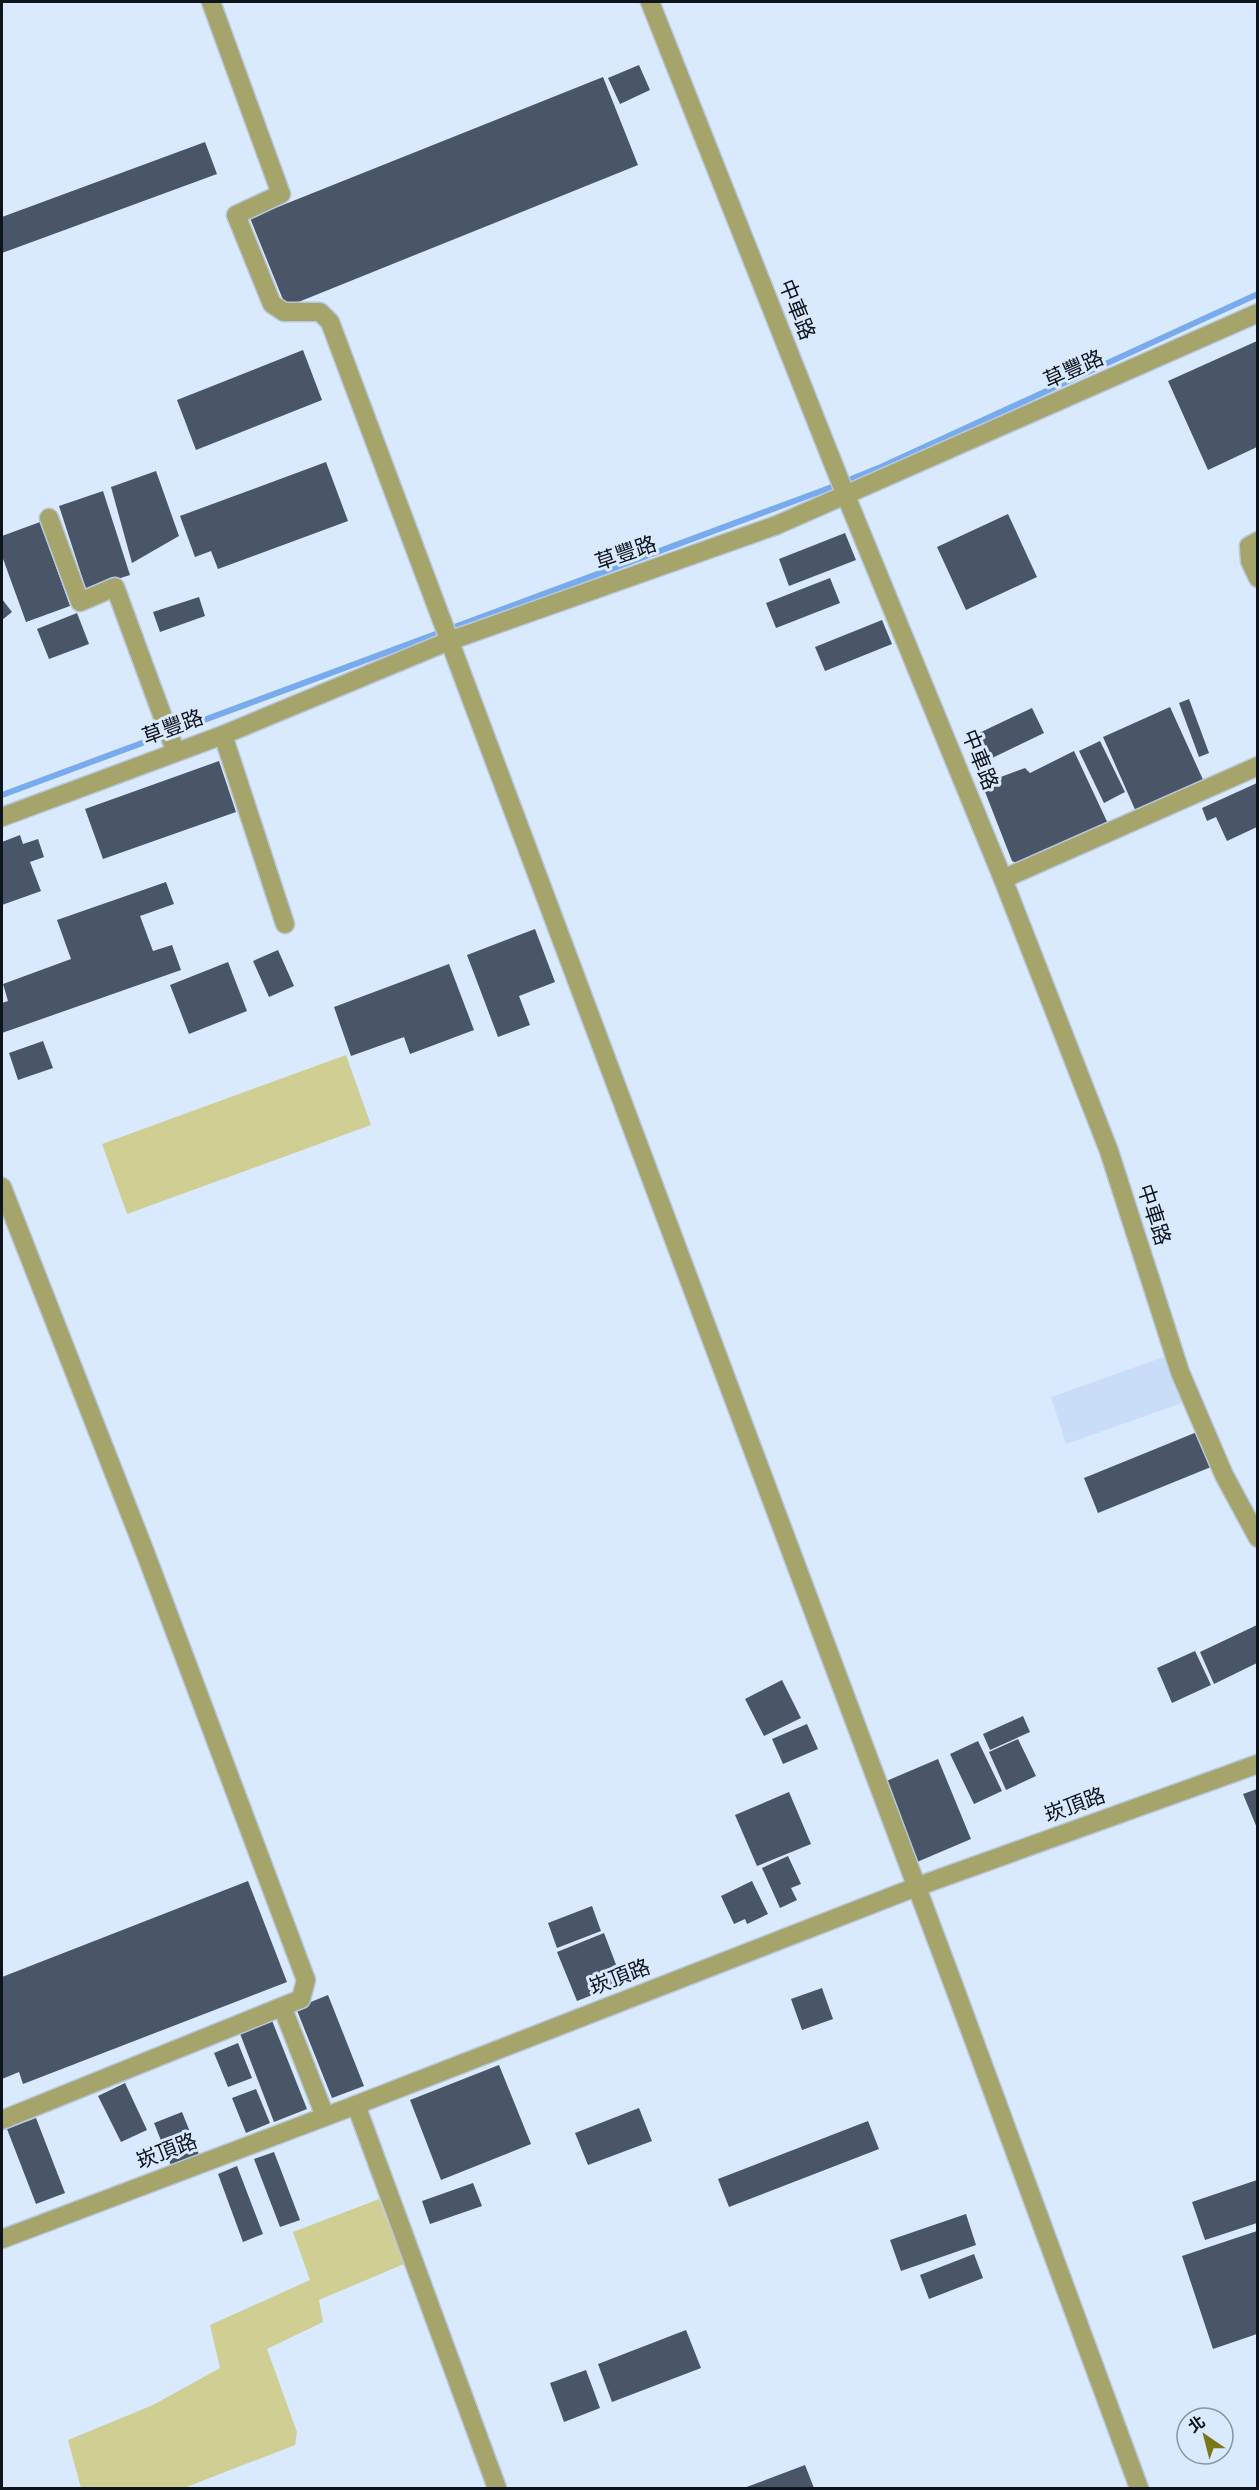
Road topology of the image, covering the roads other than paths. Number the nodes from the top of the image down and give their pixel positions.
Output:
1 (211, 2) edge
2 (650, 2) edge
3 (1257, 313) edge
4 (846, 496) junction
5 (50, 518) dead end
6 (1257, 541) edge
7 (1257, 578) edge
8 (449, 641) junction
9 (223, 735) junction
10 (175, 750) junction
11 (1257, 766) edge
12 (2, 817) edge
13 (1003, 879) junction
14 (285, 924) dead end
15 (2, 1187) edge
16 (1257, 1538) edge
17 (1257, 1764) edge
18 (916, 1887) junction
19 (285, 2013) dead end
20 (356, 2105) junction
21 (325, 2116) junction
22 (2, 2120) edge
23 (2, 2239) edge
24 (497, 2488) edge
25 (1139, 2488) edge

1 - 8 street
2 - 4 street, 中車路
3 - 4 street, 草豐路
4 - 8 street, 草豐路
4 - 13 street, 中車路
5 - 10 street
6 - 7 street
8 - 9 street, 草豐路
8 - 18 street
9 - 10 street, 草豐路
9 - 14 street
10 - 12 street, 草豐路
11 - 13 street
13 - 16 street, 中車路
15 - 22 street
17 - 18 street, 崁頂路
18 - 20 street, 崁頂路
18 - 25 street
19 - 21 street
20 - 21 street, 崁頂路
20 - 24 street
21 - 23 street, 崁頂路

